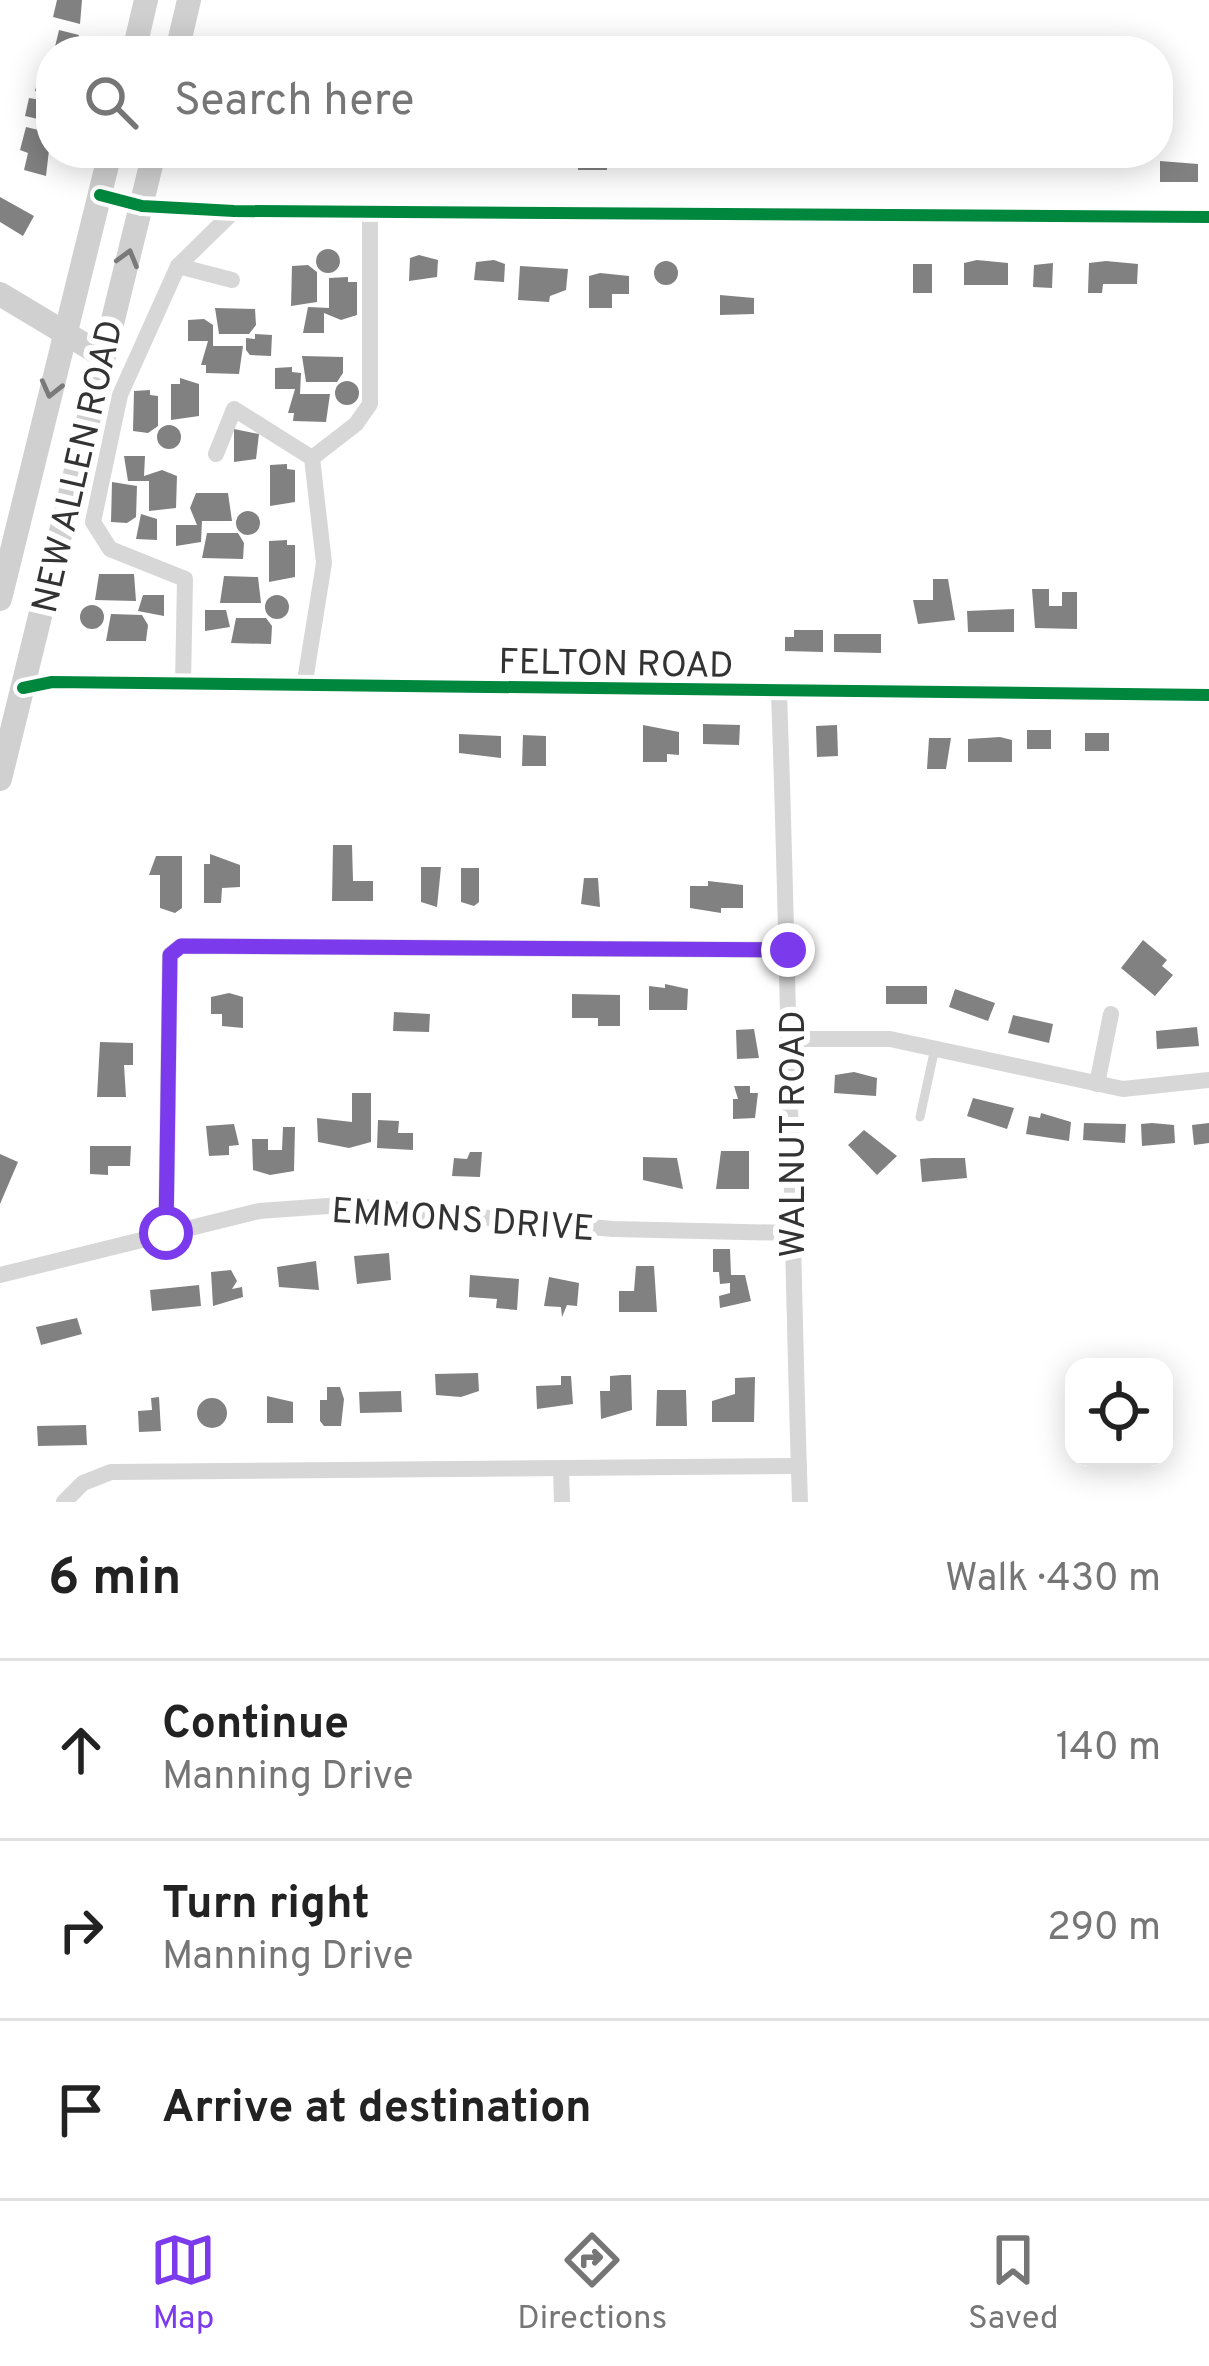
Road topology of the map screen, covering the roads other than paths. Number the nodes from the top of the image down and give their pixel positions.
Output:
1 (146, 0) edge
2 (189, 0) edge
3 (138, 36) edge
4 (181, 36) edge
5 (107, 168) edge
6 (151, 168) edge
7 (100, 196) junction
8 (142, 206) junction
9 (234, 211) junction
10 (370, 213) junction
11 (1209, 218) edge
12 (178, 266) junction
13 (232, 280) dead end
14 (0, 294) edge
15 (65, 332) junction
16 (100, 354) junction
17 (216, 454) dead end
18 (312, 458) junction
19 (0, 599) edge
20 (183, 684) junction
21 (304, 687) junction
22 (23, 688) junction
23 (779, 694) junction
24 (1209, 695) edge
25 (0, 779) edge
26 (788, 950) junction
27 (1111, 1014) dead end
28 (792, 1040) junction
29 (935, 1048) junction
30 (1209, 1080) edge
31 (1097, 1084) junction
32 (920, 1118) dead end
33 (166, 1233) junction
34 (790, 1233) junction
35 (0, 1275) edge
36 (799, 1466) junction
37 (561, 1470) junction
38 (64, 1502) edge
39 (562, 1502) edge
40 (800, 1502) edge

1 - 3 main road
2 - 4 main road
5 - 7 main road, NEW ALLEN ROAD
6 - 8 main road, NEW ALLEN ROAD
7 - 8 street
7 - 15 main road, NEW ALLEN ROAD
8 - 9 street
16 -> 8 main road, NEW ALLEN ROAD
9 - 10 street
9 - 12 street
10 - 11 street
10 - 18 street
12 - 13 street
12 - 20 street
14 - 15 main road
15 - 16 main road
15 -> 19 main road, NEW ALLEN ROAD
16 - 22 main road, NEW ALLEN ROAD
17 - 18 street
18 - 21 street
20 - 21 street, FELTON ROAD
20 - 22 street, FELTON ROAD
21 - 23 street, FELTON ROAD
22 - 25 main road, NEW ALLEN ROAD
23 - 24 street, FELTON ROAD
23 - 26 street, WALNUT ROAD
26 - 28 street, WALNUT ROAD
26 - 33 street
27 - 31 street
28 - 29 street
28 - 34 street, WALNUT ROAD
29 - 31 street
29 - 32 lane
30 - 31 street
33 - 34 street, EMMONS DRIVE
33 - 35 street, EMMONS DRIVE
34 - 36 street, WALNUT ROAD
36 - 37 street
36 - 40 street, WALNUT ROAD
37 - 38 street
37 - 39 street

